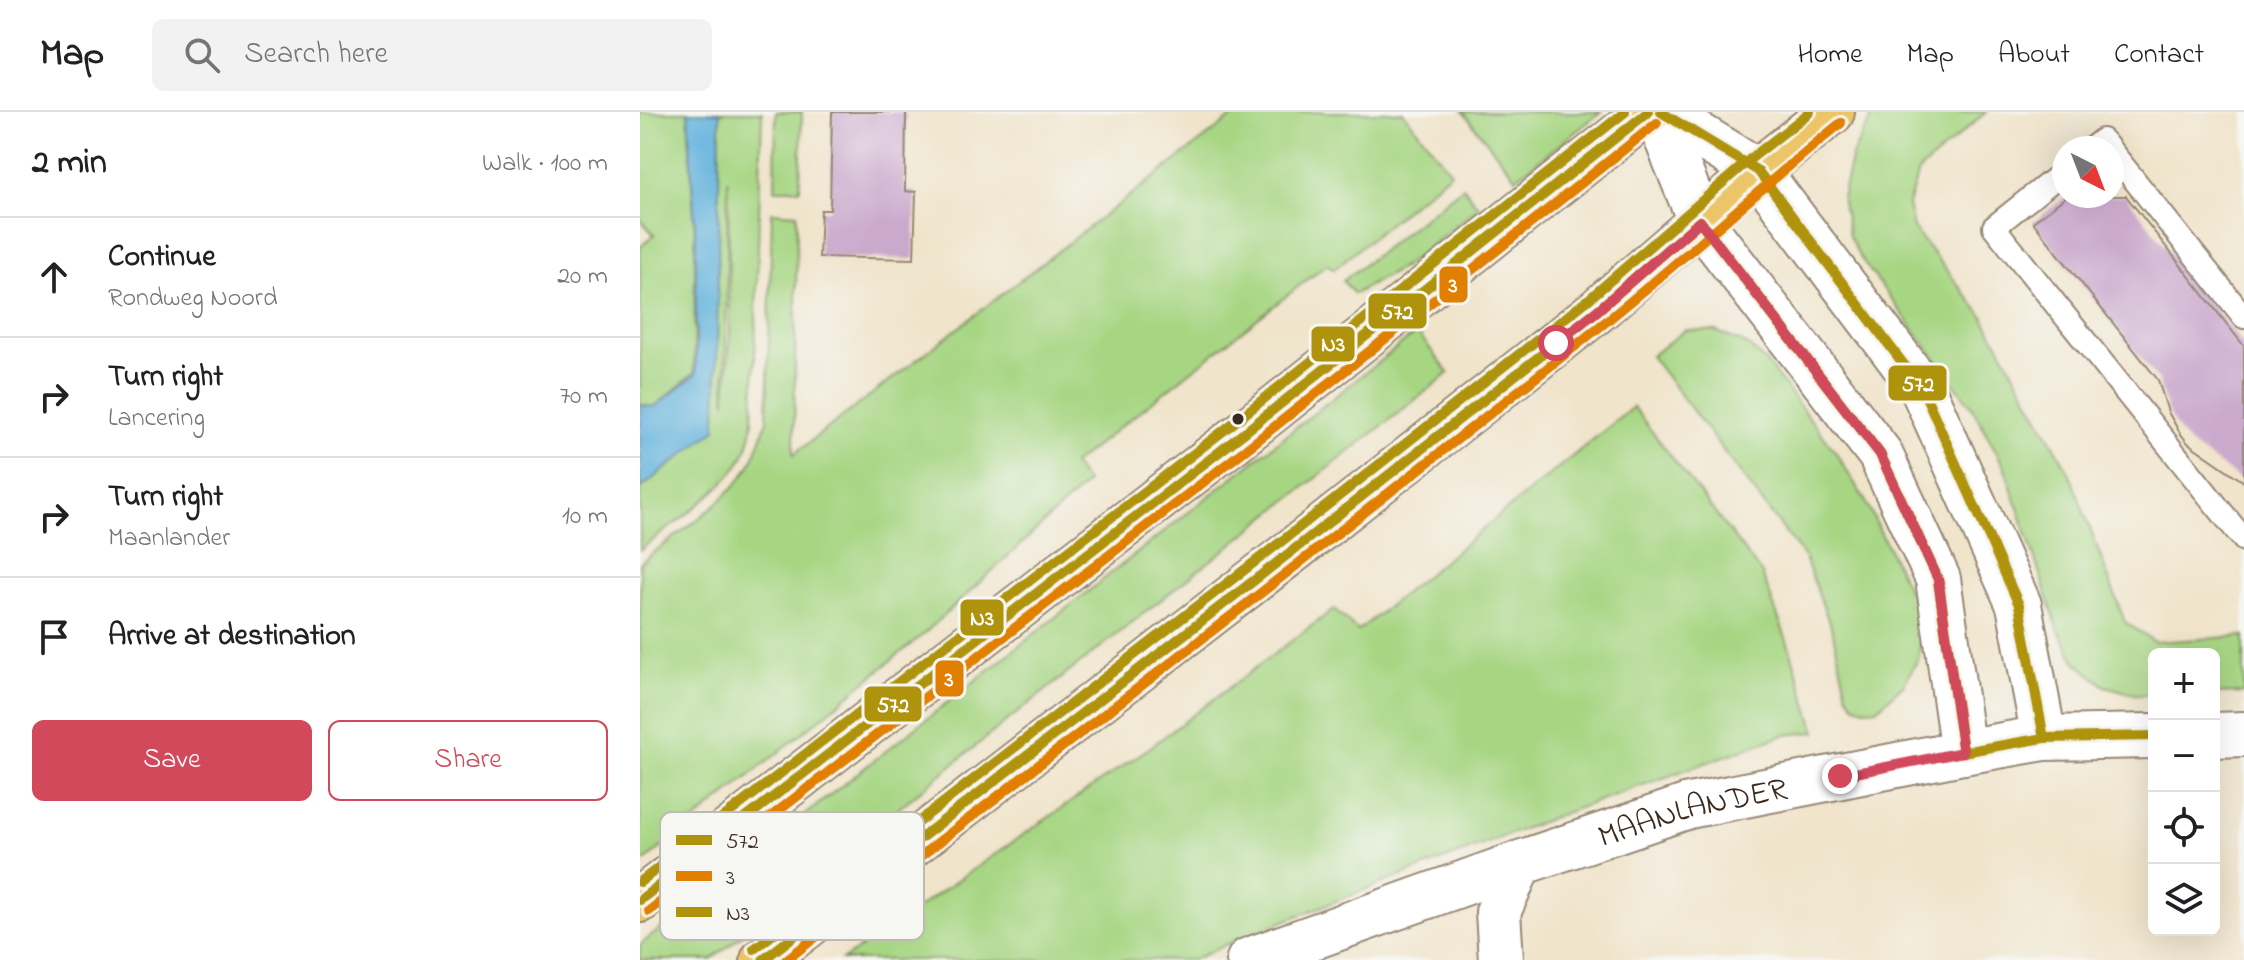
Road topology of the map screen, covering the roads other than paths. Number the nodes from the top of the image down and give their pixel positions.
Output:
1 (1648, 112) edge
2 (1658, 112) edge
3 (1832, 112) edge
4 (2124, 167) edge
5 (1758, 171) junction
6 (2052, 181) edge
7 (1700, 221) junction
8 (2244, 317) edge
9 (2244, 540) edge
10 (2244, 734) edge
11 (2220, 735) edge
12 (2148, 736) edge
13 (2044, 738) junction
14 (1963, 752) junction
15 (754, 812) edge
16 (924, 836) edge
17 (1520, 863) junction
18 (660, 885) edge
19 (640, 900) edge
20 (789, 940) edge
21 (1255, 959) edge
22 (763, 960) edge
23 (1501, 960) edge

1 - 15 main road
2 - 5 street
2 - 7 street
3 - 5 main road
4 - 8 lane
5 - 7 main road
5 - 13 street
6 - 9 lane
7 - 14 street
7 - 16 main road
10 - 11 street
12 - 13 street, MAANLANDER
13 - 14 street, MAANLANDER
14 - 17 street, MAANLANDER
17 - 21 street, MAANLANDER
17 - 23 street
18 - 19 main road
20 - 22 main road

